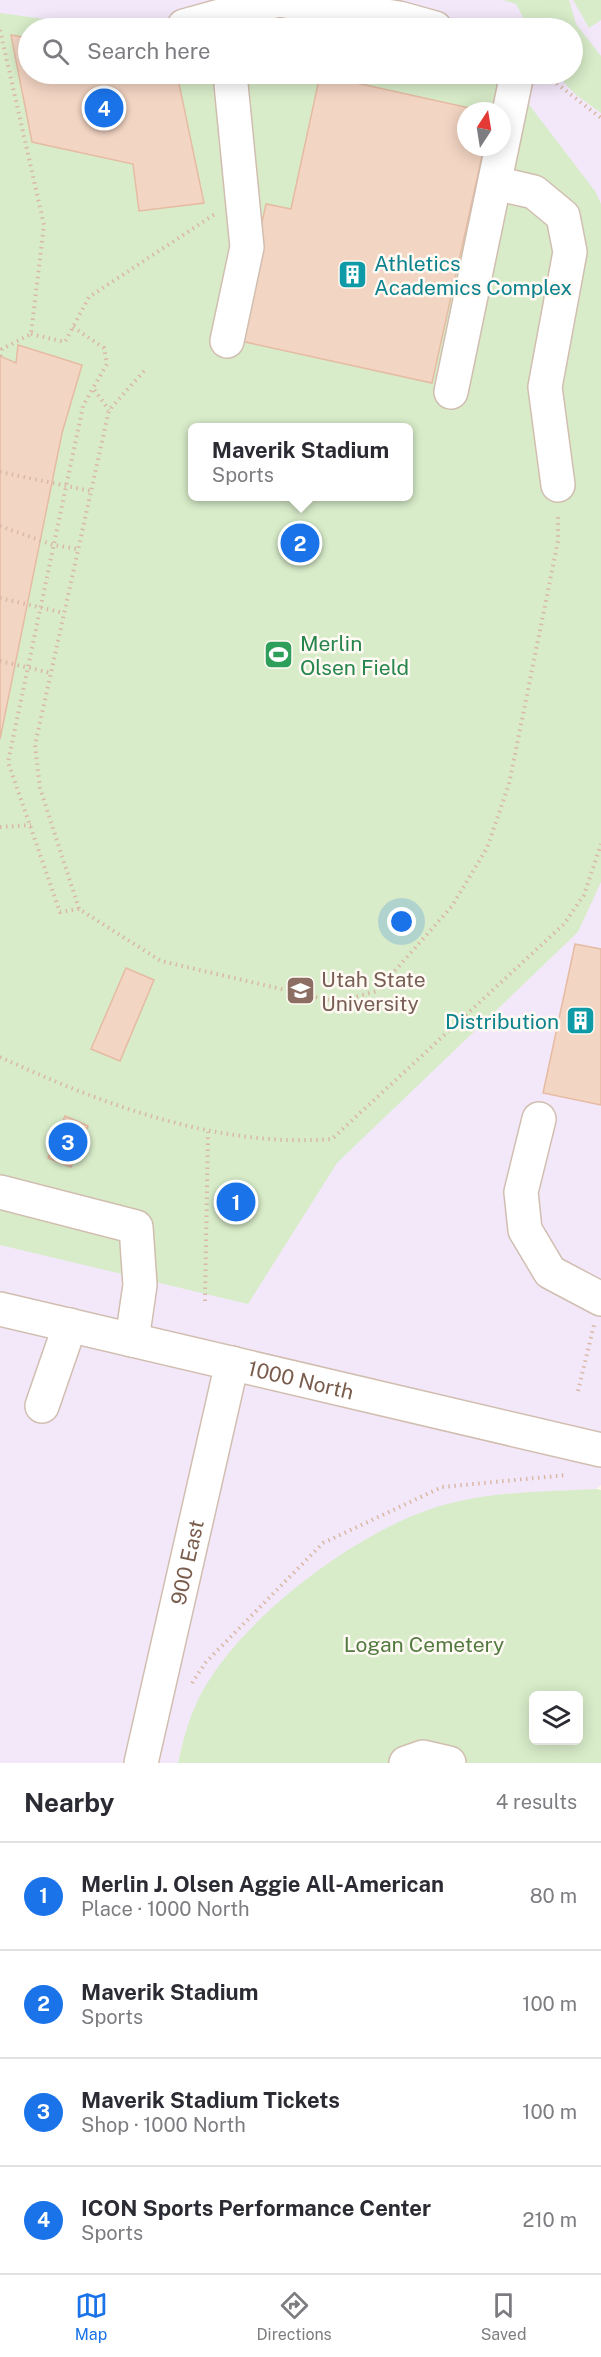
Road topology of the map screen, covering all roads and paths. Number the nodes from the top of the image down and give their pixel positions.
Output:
1 (278, 0) edge
2 (234, 18) edge
3 (399, 18) edge
4 (0, 30) edge
5 (231, 84) edge
6 (515, 84) edge
7 (557, 84) edge
8 (601, 118) edge
9 (495, 183) junction
10 (243, 195) junction
11 (73, 327) junction
12 (31, 334) junction
13 (227, 341) dead end
14 (0, 357) edge
15 (144, 371) dead end
16 (93, 388) junction
17 (451, 392) dead end
18 (109, 411) junction
19 (0, 472) edge
20 (558, 485) joint
21 (66, 486) junction
22 (92, 490) junction
23 (0, 526) edge
24 (53, 545) junction
25 (78, 549) junction
26 (0, 598) edge
27 (40, 607) junction
28 (64, 613) junction
29 (0, 661) edge
30 (28, 668) junction
31 (51, 673) junction
32 (31, 825) junction
33 (0, 827) edge
34 (601, 844) edge
35 (79, 909) junction
36 (0, 1057) edge
37 (539, 1119) dead end
38 (208, 1132) junction
39 (0, 1192) edge
40 (205, 1301) dead end
41 (0, 1309) edge
42 (598, 1310) edge
43 (70, 1325) junction
44 (132, 1340) junction
45 (232, 1364) junction
46 (578, 1391) dead end
47 (42, 1406) dead end
48 (601, 1450) edge
49 (567, 1475) dead end
50 (188, 1688) dead end
51 (141, 1763) edge
52 (406, 1763) edge
53 (449, 1763) edge

1 - 2 street
1 - 3 street
4 - 12 path
5 - 10 street
6 - 9 street
7 - 8 path
9 - 17 street
9 - 20 street
10 - 11 path
10 - 13 street
11 - 12 path
11 - 16 path
12 - 14 path
15 - 18 path
16 - 18 path
16 - 21 path
18 - 22 path
19 - 21 path
20 - 35 path
21 - 22 path
21 - 24 path
22 - 25 path
23 - 24 path
24 - 25 path
24 - 27 path
25 - 28 path
26 - 27 path
27 - 28 path
27 - 30 path
28 - 31 path
29 - 30 path
30 - 31 path
30 - 32 path
31 - 35 path
32 - 33 path
32 - 35 path
34 - 38 path
36 - 38 path
37 - 42 street
38 - 40 path
39 - 44 street
41 - 43 street, 1000 North
42 - 46 path
43 - 44 street, 1000 North
43 - 47 street
44 - 45 street, 1000 North
45 - 48 street, 1000 North
45 - 51 street, 900 East
49 - 50 path
52 - 53 street

